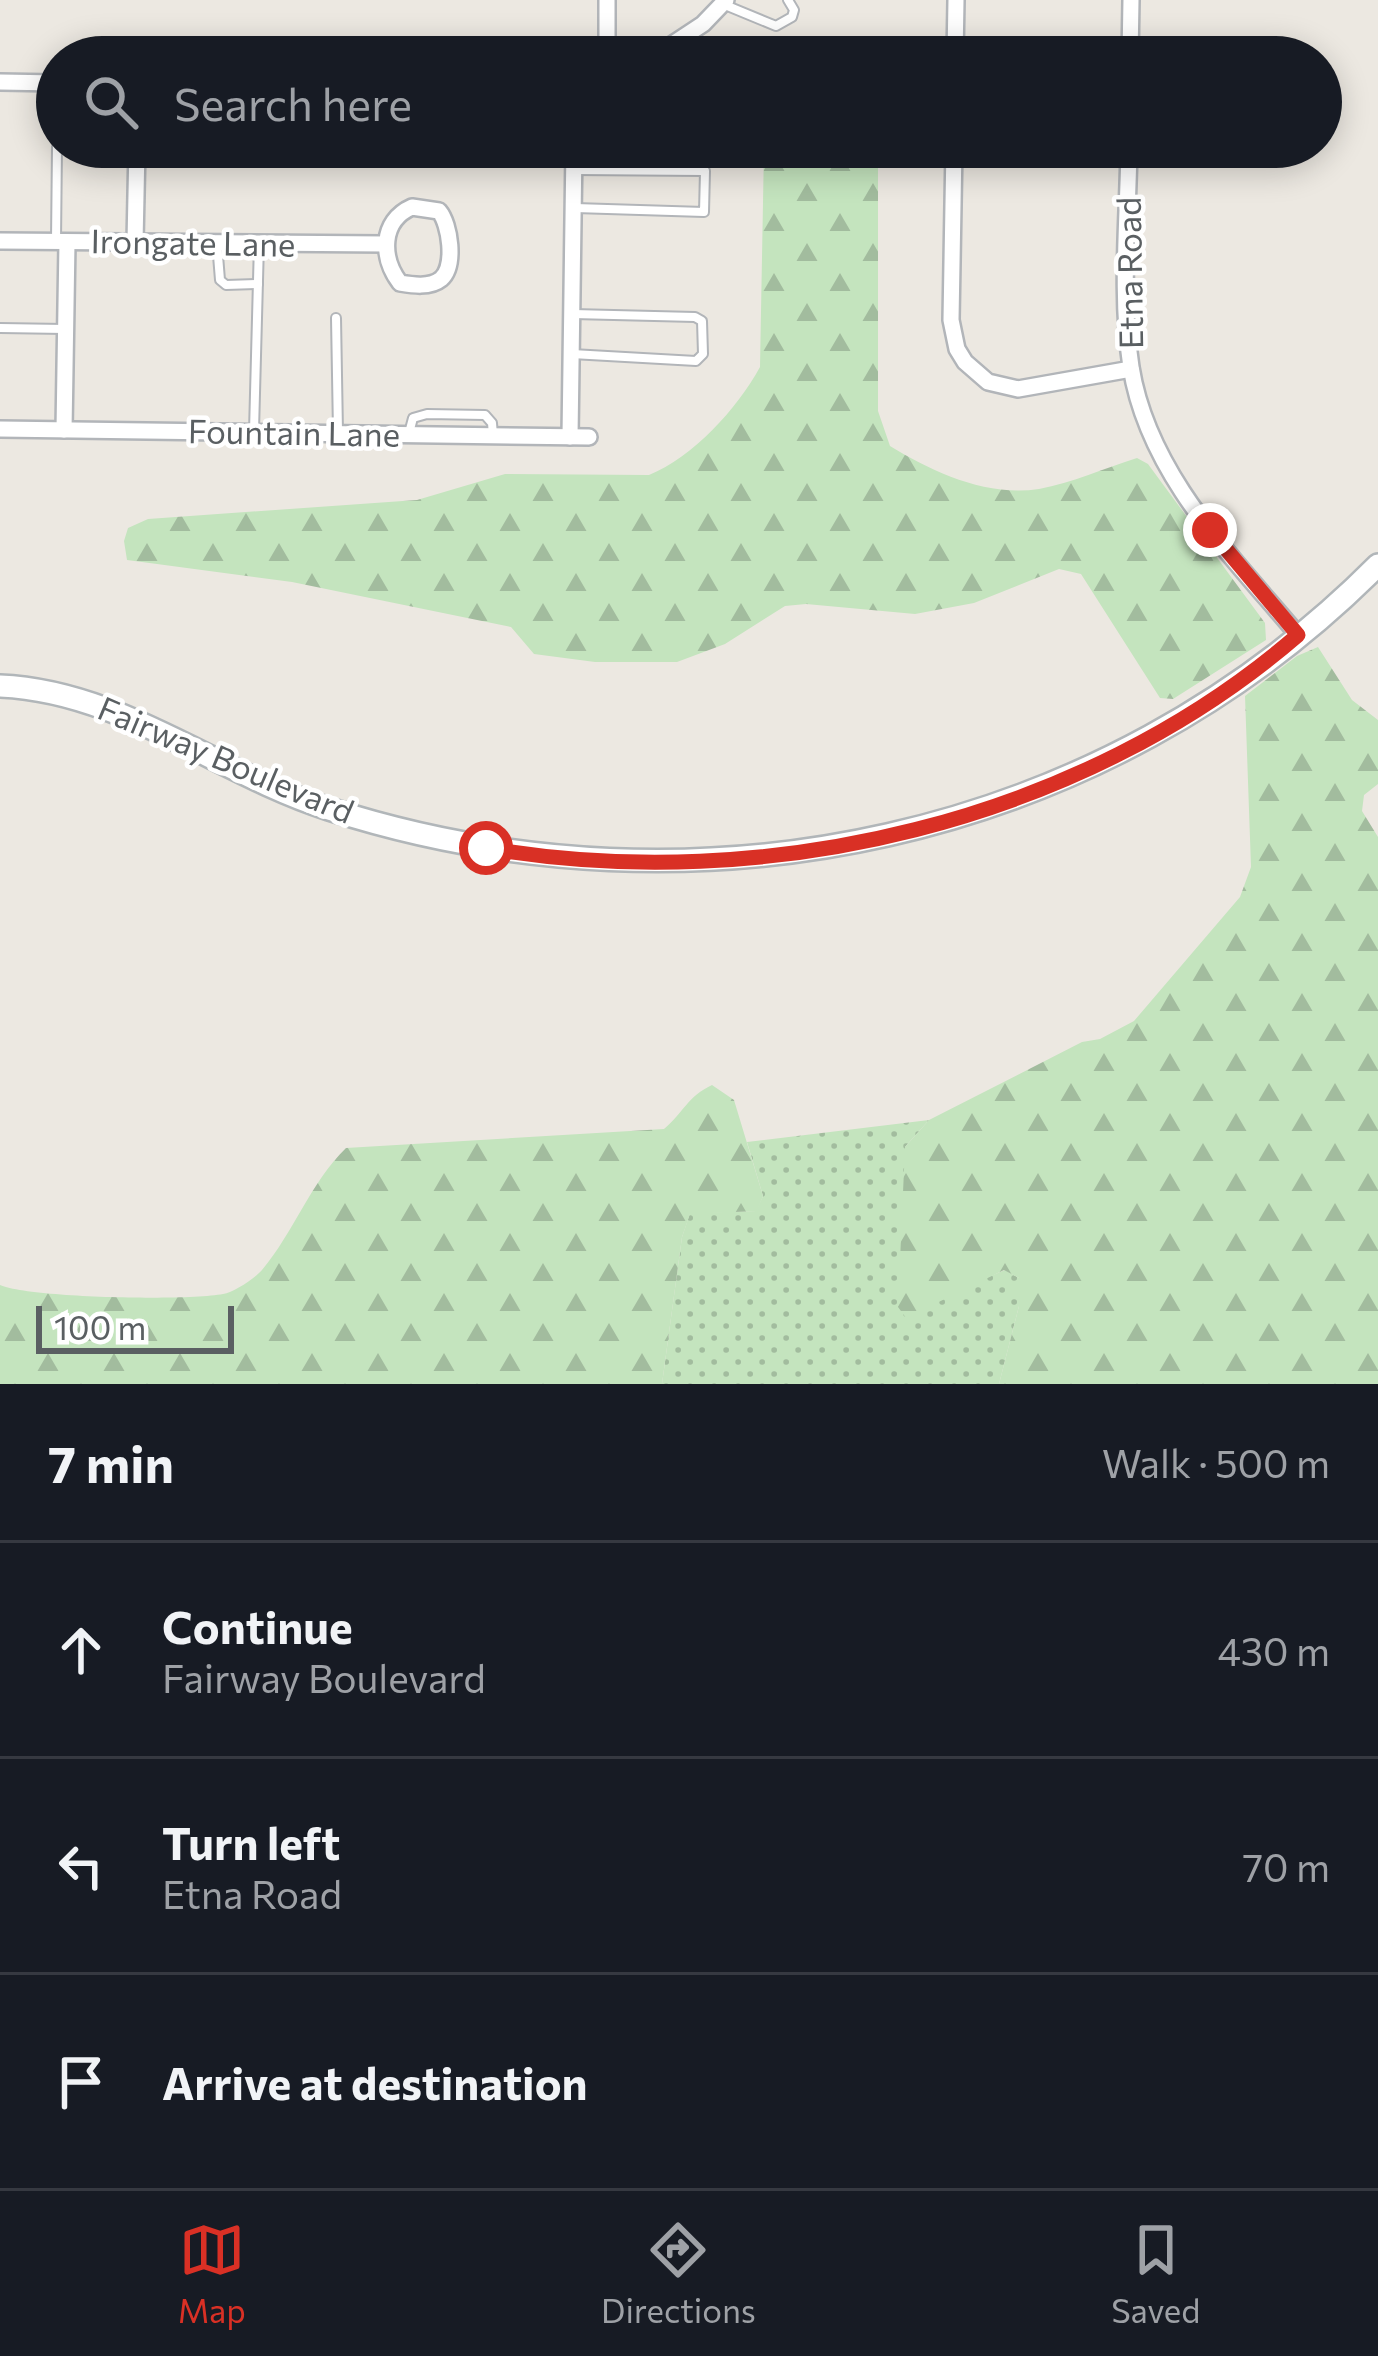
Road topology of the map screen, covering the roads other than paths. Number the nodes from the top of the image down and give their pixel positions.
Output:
1 (607, 0) edge
2 (788, 0) edge
3 (956, 0) edge
4 (1131, 0) edge
5 (724, 2) edge
6 (607, 36) edge
7 (685, 36) edge
8 (955, 36) edge
9 (1130, 36) edge
10 (0, 82) edge
11 (36, 83) edge
12 (58, 168) edge
13 (137, 168) edge
14 (954, 168) edge
15 (1129, 168) edge
16 (574, 170) joint
17 (574, 208) junction
18 (0, 241) edge
19 (62, 241) junction
20 (135, 242) junction
21 (217, 243) junction
22 (259, 243) junction
23 (386, 244) junction
24 (258, 284) junction
25 (572, 314) junction
26 (336, 318) dead end
27 (0, 328) edge
28 (66, 329) junction
29 (572, 354) junction
30 (1131, 369) junction
31 (0, 429) edge
32 (64, 430) junction
33 (254, 433) junction
34 (338, 434) junction
35 (571, 437) junction
36 (589, 437) dead end
37 (1378, 565) edge
38 (1298, 635) junction
39 (0, 686) edge

1 - 6 street
2 - 5 lane
3 - 8 street
4 - 9 street
5 - 7 street
10 - 11 street
12 - 19 lane
13 - 20 street
14 - 30 street
15 - 30 street, Etna Road
16 - 17 street
16 - 17 lane
17 - 25 street
18 - 19 street, Irongate Lane
19 - 20 street, Irongate Lane
19 - 28 street
20 - 21 street, Irongate Lane
21 - 22 street, Irongate Lane
21 - 24 lane
22 - 23 street, Irongate Lane
22 - 24 lane
23 - 23 street
24 - 33 lane
25 - 29 street
25 - 29 lane
26 - 34 lane
27 - 28 lane
28 - 32 street
29 - 35 street
30 - 38 street, Etna Road
31 - 32 street, Fountain Lane
32 - 33 street, Fountain Lane
33 - 34 street, Fountain Lane
34 - 35 street, Fountain Lane
35 - 36 street, Fountain Lane
37 - 38 street, Fairway Boulevard
38 - 39 street, Fairway Boulevard

